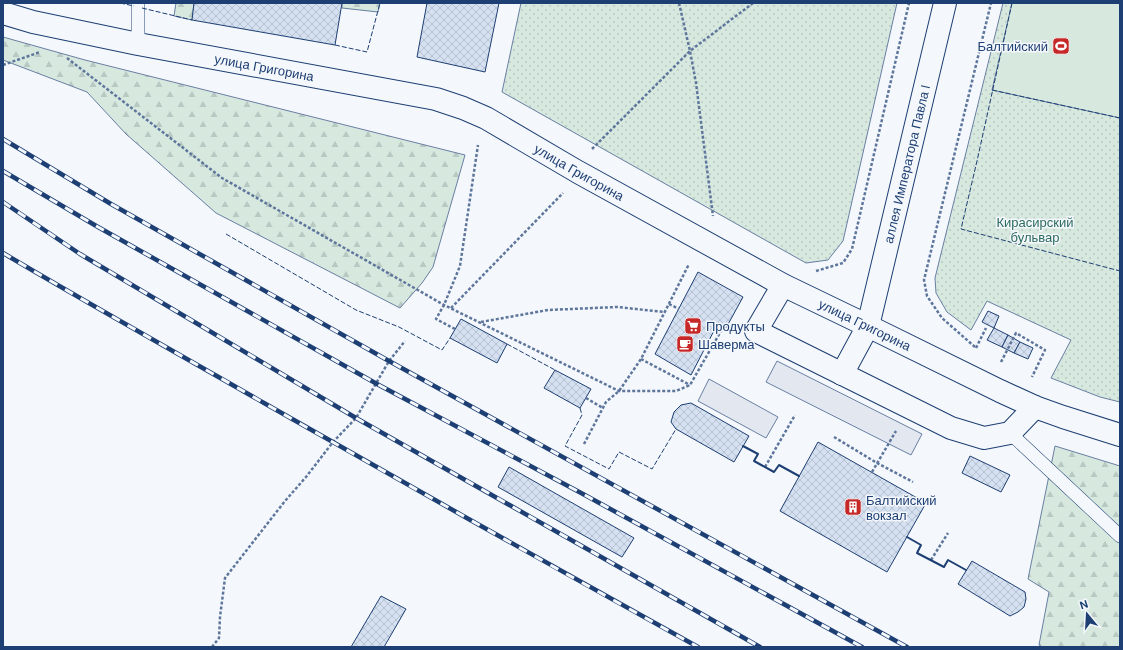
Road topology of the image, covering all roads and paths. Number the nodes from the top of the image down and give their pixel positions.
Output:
1 (138, 3) edge
2 (679, 3) edge
3 (753, 3) edge
4 (909, 3) edge
5 (945, 3) edge
6 (991, 3) edge
7 (3, 13) edge
8 (138, 44) junction
9 (46, 50) dead end
10 (690, 51) junction
11 (66, 57) dead end
12 (3, 65) edge
13 (479, 141) dead end
14 (586, 146) dead end
15 (592, 149) junction
16 (578, 172) junction
17 (703, 241) junction
18 (815, 271) dead end
19 (783, 285) junction
20 (669, 304) junction
21 (444, 305) junction
22 (451, 308) junction
23 (679, 309) dead end
24 (665, 312) junction
25 (480, 322) junction
26 (868, 326) junction
27 (715, 328) dead end
28 (986, 328) dead end
29 (455, 329) dead end
30 (405, 341) dead end
31 (976, 348) junction
32 (981, 351) dead end
33 (995, 358) dead end
34 (641, 360) junction
35 (1001, 362) junction
36 (1007, 365) dead end
37 (842, 374) junction
38 (1026, 375) dead end
39 (690, 385) junction
40 (620, 391) junction
41 (586, 398) dead end
42 (1035, 407) junction
43 (603, 408) junction
44 (795, 415) dead end
45 (1010, 433) junction
46 (1120, 435) edge
47 (834, 437) dead end
48 (584, 444) dead end
49 (888, 444) dead end
50 (877, 463) junction
51 (765, 467) dead end
52 (872, 472) dead end
53 (913, 482) dead end
54 (948, 534) dead end
55 (1120, 536) edge
56 (931, 560) dead end
57 (212, 647) edge

1 - 8 lane
2 - 10 path
3 - 10 path
4 - 18 path
5 - 26 street, аллея Императора Павла I
6 - 31 path
7 - 8 street, улица Григорина
8 - 16 street, улица Григорина
9 - 12 path
10 - 15 path
10 - 17 path
11 - 21 path
13 - 21 path
14 - 15 path
15 - 16 path
16 - 17 street, улица Григорина
16 - 22 path
17 - 19 street, улица Григорина
17 - 20 path
19 - 26 street, улица Григорина
19 - 37 street
20 - 23 path
20 - 24 path
21 - 22 path
21 - 29 path
22 - 25 path
24 - 25 path
24 - 34 path
25 - 40 path
26 - 37 street, аллея Императора Павла I
26 - 42 street, улица Григорина
27 - 39 path
28 - 31 path
30 - 57 path
31 - 32 path
33 - 35 path
34 - 39 path
34 - 40 path
35 - 36 path
35 - 38 path
37 - 45 street
39 - 40 path
40 - 43 path
41 - 43 path
42 - 45 street
42 - 46 street, улица Григорина
43 - 48 path
44 - 51 path
45 - 55 lane
47 - 50 path
49 - 50 path
50 - 52 path
50 - 53 path
54 - 56 path

